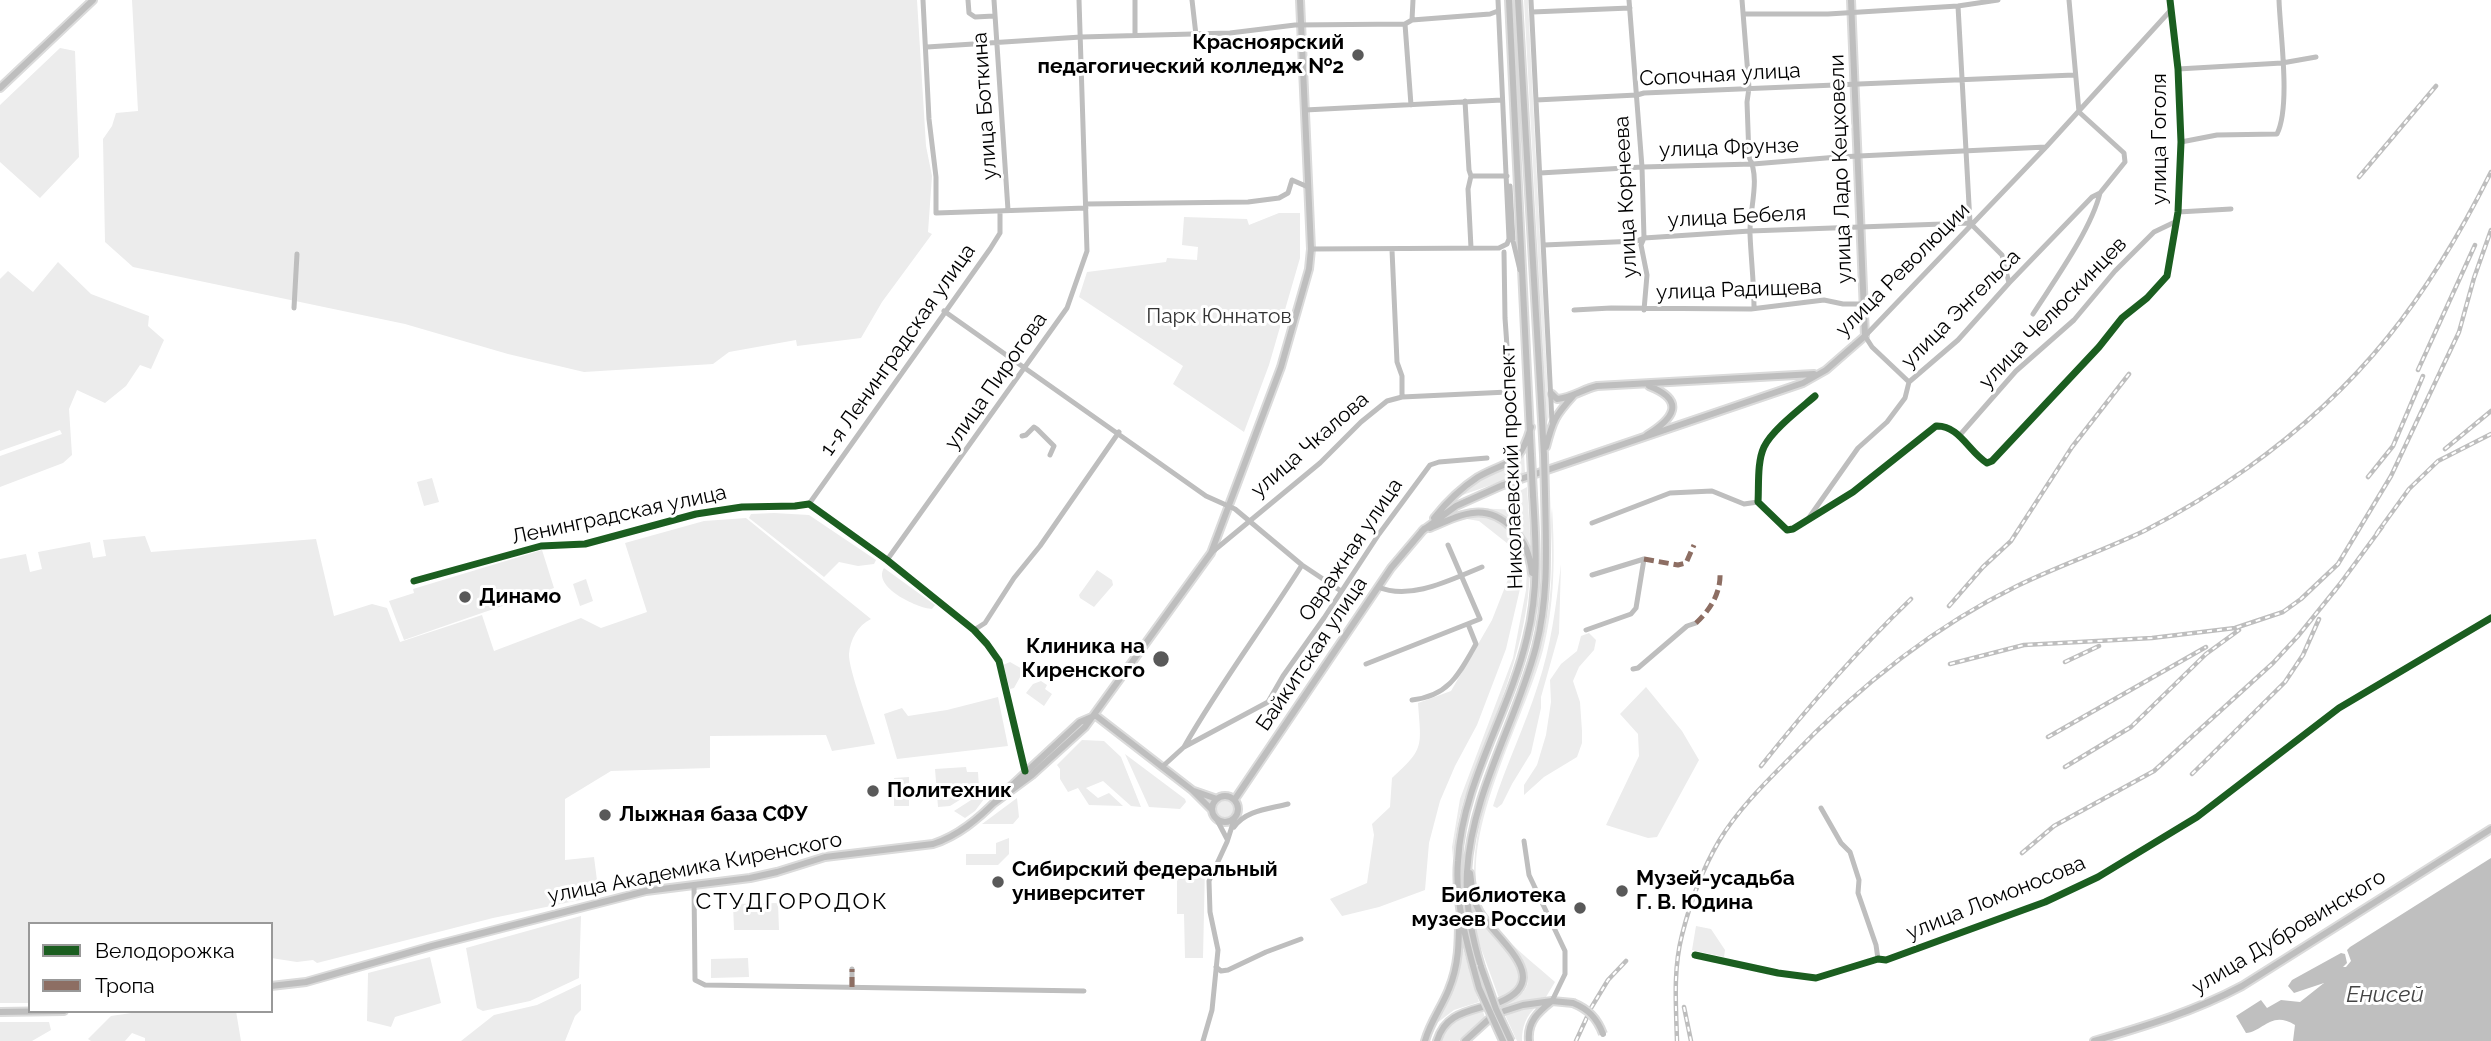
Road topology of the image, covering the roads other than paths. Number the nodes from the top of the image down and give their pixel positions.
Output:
1 (93, 0) edge
2 (923, 0) edge
3 (968, 0) edge
4 (994, 0) edge
5 (1079, 0) edge
6 (1135, 0) edge
7 (1192, 0) edge
8 (1300, 0) edge
9 (1413, 0) edge
10 (1498, 0) edge
11 (1509, 0) edge
12 (1518, 0) edge
13 (1531, 0) edge
14 (1629, 0) edge
15 (1741, 0) edge
16 (1851, 0) edge
17 (1998, 0) edge
18 (2069, 0) edge
19 (2169, 0) edge
20 (2279, 0) edge
21 (1958, 6) junction
22 (1630, 8) junction
23 (1498, 11) junction
24 (2170, 11) junction
25 (1532, 12) junction
26 (1851, 12) junction
27 (1744, 14) junction
28 (994, 16) junction
29 (1412, 20) junction
30 (1405, 24) junction
31 (1301, 25) junction
32 (1135, 35) junction
33 (1196, 35) junction
34 (1081, 37) junction
35 (997, 41) junction
36 (927, 47) junction
37 (1501, 57) junction
38 (2316, 57) dead end
39 (2282, 62) junction
40 (2178, 69) junction
41 (2074, 75) junction
42 (1514, 76) junction
43 (1962, 79) junction
44 (1855, 84) junction
45 (0, 88) edge
46 (1749, 88) junction
47 (1637, 96) junction
48 (1502, 100) junction
49 (1536, 100) junction
50 (1465, 101) junction
51 (1411, 104) junction
52 (1305, 110) junction
53 (2079, 112) junction
54 (2181, 142) junction
55 (2046, 148) junction
56 (1967, 151) junction
57 (1858, 157) junction
58 (1753, 164) junction
59 (1642, 167) junction
60 (1540, 173) junction
61 (1471, 176) junction
62 (1507, 176) junction
63 (1308, 187) junction
64 (2100, 192) junction
65 (1086, 206) junction
66 (2231, 209) dead end
67 (1008, 210) junction
68 (1000, 211) junction
69 (2178, 212) junction
70 (2177, 221) junction
71 (1971, 223) junction
72 (1861, 227) junction
73 (1750, 231) junction
74 (1644, 238) junction
75 (1544, 245) junction
76 (1471, 248) junction
77 (1311, 249) junction
78 (1392, 250) junction
79 (1502, 250) junction
80 (297, 254) dead end
81 (2009, 283) junction
82 (1524, 288) junction
83 (1864, 304) junction
84 (1755, 307) junction
85 (294, 308) dead end
86 (1574, 310) dead end
87 (1644, 310) junction
88 (944, 311) junction
89 (2033, 314) dead end
90 (1865, 336) junction
91 (1025, 366) junction
92 (1826, 370) junction
93 (1909, 382) junction
94 (1645, 384) junction
95 (1552, 394) junction
96 (1575, 395) junction
97 (1815, 396) dead end
98 (1402, 397) junction
99 (1552, 422) junction
100 (1531, 427) junction
101 (1119, 432) junction
102 (1022, 436) dead end
103 (1959, 436) junction
104 (1640, 440) junction
105 (1050, 455) dead end
106 (1544, 455) junction
107 (1488, 458) dead end
108 (1758, 502) junction
109 (809, 504) junction
110 (1229, 506) junction
111 (1249, 521) junction
112 (1805, 522) junction
113 (1592, 523) dead end
114 (1422, 531) junction
115 (1448, 545) dead end
116 (1211, 553) junction
117 (887, 560) junction
118 (1302, 565) junction
119 (1482, 568) dead end
120 (1592, 575) dead end
121 (1461, 576) junction
122 (414, 581) dead end
123 (1378, 587) junction
124 (1534, 587) junction
125 (1341, 592) junction
126 (2491, 618) edge
127 (1696, 623) dead end
128 (1468, 624) junction
129 (974, 630) junction
130 (1586, 630) dead end
131 (1366, 664) dead end
132 (1633, 669) dead end
133 (1412, 700) dead end
134 (1095, 715) junction
135 (1184, 747) junction
136 (1162, 767) junction
137 (1025, 771) junction
138 (1192, 790) junction
139 (1217, 799) junction
140 (1234, 799) junction
141 (995, 803) junction
142 (1288, 804) dead end
143 (1821, 807) dead end
144 (1212, 810) junction
145 (1216, 818) junction
146 (1234, 820) junction
147 (2491, 829) edge
148 (1227, 839) junction
149 (1524, 841) dead end
150 (1469, 857) junction
151 (694, 885) junction
152 (1459, 901) junction
153 (1301, 939) dead end
154 (1695, 955) dead end
155 (1878, 959) junction
156 (1216, 967) junction
157 (852, 969) dead end
158 (273, 986) edge
159 (852, 987) junction
160 (1084, 991) dead end
161 (1552, 1001) junction
162 (1500, 1002) dead end
163 (1482, 1007) dead end
164 (1504, 1011) dead end
165 (28, 1012) edge
166 (0, 1013) edge
167 (1488, 1020) dead end
168 (1604, 1038) edge
169 (1203, 1041) edge
170 (1425, 1041) edge
171 (1437, 1041) edge
172 (1465, 1041) edge
173 (1503, 1041) edge
174 (1511, 1041) edge
175 (1529, 1041) edge
176 (2094, 1041) edge

1 - 45 main road
2 - 36 street
3 - 28 street
4 - 28 street, улица Боткина
5 - 34 street, улица Пирогова
6 - 32 street
7 - 33 street
8 - 31 main road, улица Академика Киренского
9 - 29 street
10 - 23 street
11 - 42 main road, Николаевский проспект
12 - 106 main road, Николаевский проспект
13 - 25 street
14 - 22 street, улица Корнеева
15 - 27 street
16 - 26 main road, улица Ладо Кецховели
17 - 21 street
18 - 41 street
19 - 24 street, улица Гоголя
20 - 39 street
21 - 26 street
21 - 43 street
22 - 25 street
22 - 47 street, улица Корнеева
23 - 29 street
23 - 37 street
24 - 40 street, улица Гоголя
24 - 53 street, улица Революции
25 - 49 street
26 - 27 street
26 - 44 main road, улица Ладо Кецховели
27 - 46 street
28 - 35 street, улица Боткина
29 - 30 street
30 - 31 street
30 - 51 street
31 - 33 street
31 - 52 main road, улица Академика Киренского
32 - 33 street
32 - 34 street
34 - 35 street
34 - 65 street, улица Пирогова
35 - 36 street
35 - 67 street, улица Боткина
36 - 68 street
37 - 42 street
37 - 48 street
38 - 39 street
39 - 40 street
39 - 54 street
40 - 54 street, улица Гоголя
41 - 43 street, Сопочная улица
41 - 53 street
42 - 82 main road, Николаевский проспект
43 - 44 street, Сопочная улица
43 - 56 street
44 - 46 street, Сопочная улица
44 - 57 main road, улица Ладо Кецховели
46 - 47 street, Сопочная улица
46 - 58 street
47 - 49 street, Сопочная улица
47 - 59 street, улица Корнеева
48 - 50 street
48 - 62 street
49 - 60 street
50 - 51 street
50 - 61 street
51 - 52 street
52 - 63 main road, улица Академика Киренского
53 - 55 street, улица Революции
53 - 64 street, улица Энгельса
54 - 69 street, улица Гоголя
55 - 56 street, улица Фрунзе
55 - 71 street, улица Революции
56 - 57 street, улица Фрунзе
56 - 71 street
57 - 58 street, улица Фрунзе
57 - 72 main road, улица Ладо Кецховели
58 - 59 street, улица Фрунзе
58 - 73 street
59 - 60 street, улица Фрунзе
59 - 74 street, улица Корнеева
60 - 75 street
61 - 62 street
61 - 76 street
62 - 79 street
62 - 82 street
63 - 65 street
63 - 77 main road, улица Академика Киренского
64 - 81 street, улица Энгельса
64 - 89 street, улица Энгельса
65 - 67 street
65 - 91 street, улица Пирогова
66 - 69 street
67 - 68 street
68 - 88 street, 1-я Ленинградская улица
69 - 70 street, улица Гоголя
70 - 103 street, улица Челюскинцев
70 - 103 street, улица Гоголя
71 - 72 street, улица Бебеля
71 - 81 street
71 - 90 street, улица Революции
72 - 73 street, улица Бебеля
72 - 83 main road, улица Ладо Кецховели
73 - 74 street, улица Бебеля
73 - 84 street
74 - 75 street, улица Бебеля
74 - 87 street, улица Корнеева
75 - 95 street
76 - 78 street
76 - 79 street
77 - 78 street
77 - 110 main road, улица Академика Киренского
78 - 98 street
79 - 98 street, улица Чкалова
80 - 85 street
81 - 93 street, улица Энгельса
82 - 100 main road, Николаевский проспект
83 - 84 street, улица Радищева
83 - 90 main road, улица Ладо Кецховели
84 - 87 street, улица Радищева
86 - 87 street, улица Радищева
88 - 91 street, улица Чкалова
88 - 109 street, 1-я Ленинградская улица
90 - 92 main road, улица Революции
90 - 93 street
91 - 101 street, улица Чкалова
91 - 117 street, улица Пирогова
92 - 94 main road
92 - 104 main road, улица Революции
93 - 112 street, улица Энгельса
94 - 96 main road
94 - 104 main road
95 - 96 main road
95 - 99 street
96 - 99 main road
97 - 108 street
98 - 111 street, улица Чкалова
99 - 106 main road
100 - 114 main road
100 - 124 main road, Николаевский проспект, bridge
101 - 110 street, улица Чкалова
101 - 129 street
102 - 105 street
103 - 112 street
104 - 114 main road, улица Революции
106 - 150 main road, Николаевский проспект, bridge
107 - 125 street, Овражная улица
108 - 112 street
108 - 113 street
109 - 117 street
109 - 122 street, Ленинградская улица
110 - 111 street, улица Чкалова
110 - 116 main road, улица Академика Киренского
111 - 116 street
111 - 118 street
114 - 123 main road, Байкитская улица
114 - 124 main road
115 - 121 street
116 - 134 main road, улица Академика Киренского
117 - 129 street
118 - 125 street
118 - 135 street
119 - 121 street
120 - 130 street
121 - 123 street
121 - 128 street
123 - 140 main road, Байкитская улица
124 - 152 main road, Николаевский проспект
125 - 135 street, Овражная улица
126 - 155 street, улица Ломоносова
127 - 132 street
128 - 131 street
128 - 133 street
129 - 137 street
134 - 136 main road
134 - 137 main road, улица Академика Киренского
134 - 141 main road, улица Академика Киренского
135 - 136 street
136 - 138 main road
137 - 141 main road, улица Академика Киренского
138 - 139 main road
138 - 144 main road
139 - 140 main road
139 - 144 main road
140 - 146 main road
141 - 151 main road, улица Академика Киренского
142 - 148 street
143 - 155 street
144 - 145 main road
145 - 146 main road
145 - 148 street
146 - 148 street
147 - 176 main road, улица Дубровинского
148 - 156 street
149 - 161 street
150 - 162 main road
150 - 174 main road, Николаевский проспект, bridge
151 - 158 main road, улица Академика Киренского
151 - 159 street
152 - 170 main road
152 - 173 main road, Николаевский проспект, bridge
153 - 156 street
154 - 155 street, улица Ломоносова
156 - 169 street
157 - 159 street
159 - 160 street
161 - 164 main road
161 - 168 main road, bridge
161 - 175 main road
163 - 171 main road
165 - 166 main road
167 - 172 main road

